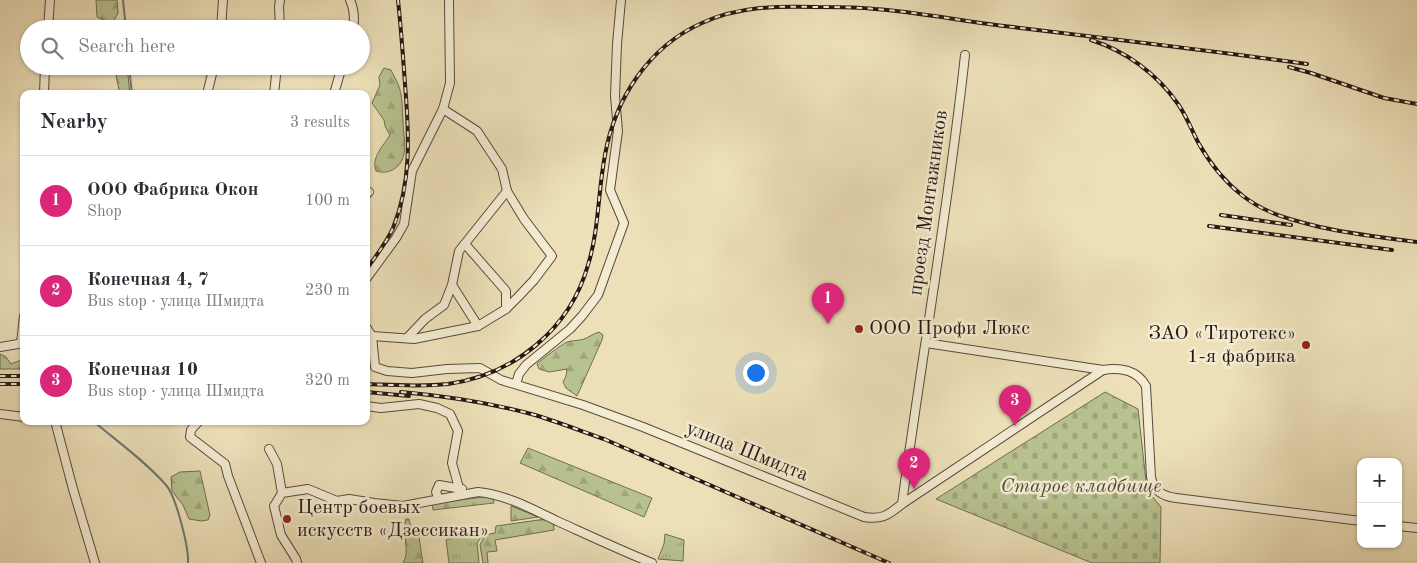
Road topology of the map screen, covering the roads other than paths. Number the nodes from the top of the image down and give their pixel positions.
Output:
1 (50, 0) edge
2 (223, 0) edge
3 (280, 0) edge
4 (350, 0) edge
5 (449, 0) edge
6 (621, 0) edge
7 (49, 20) edge
8 (222, 20) edge
9 (280, 20) edge
10 (354, 20) edge
11 (965, 54) dead end
12 (45, 75) edge
13 (211, 75) edge
14 (276, 75) edge
15 (339, 75) edge
16 (44, 90) edge
17 (207, 90) edge
18 (274, 90) edge
19 (335, 90) edge
20 (443, 109) junction
21 (508, 191) junction
22 (465, 244) junction
23 (370, 274) edge
24 (452, 285) junction
25 (506, 308) junction
26 (478, 326) junction
27 (370, 333) edge
28 (372, 336) junction
29 (407, 338) junction
30 (20, 343) edge
31 (926, 343) junction
32 (0, 347) edge
33 (1103, 370) junction
34 (516, 384) junction
35 (370, 407) edge
36 (0, 414) edge
37 (20, 416) edge
38 (57, 425) edge
39 (195, 425) edge
40 (269, 449) dead end
41 (459, 488) junction
42 (282, 492) junction
43 (478, 492) junction
44 (439, 499) junction
45 (902, 504) junction
46 (1357, 520) edge
47 (1402, 526) edge
48 (1417, 528) edge
49 (95, 563) edge
50 (261, 563) edge
51 (297, 563) edge
52 (652, 563) edge

1 - 7 street
2 - 8 street
3 - 9 street
4 - 10 street
5 - 20 street
6 - 34 street
11 - 31 street, проезд Монтажников
12 - 16 street
13 - 17 street
14 - 18 street
15 - 19 street
20 - 21 street
20 - 23 street
21 - 22 street
21 - 25 street
22 - 24 street
22 - 25 street
24 - 26 street
24 - 29 street
25 - 26 street
26 - 29 street
27 - 28 street, улица Шмидта
28 - 29 street
28 - 34 street, улица Шмидта
30 - 32 street
31 - 33 street
31 - 45 street, проезд Монтажников
33 - 45 street, улица Шмидта
33 - 46 street
34 - 45 street, улица Шмидта
35 - 41 street
36 - 37 street
38 - 49 street
39 - 50 street
40 - 42 street
41 - 43 street
41 - 44 street
42 - 44 street
42 - 51 street
43 - 44 street
43 - 52 street
47 - 48 street

